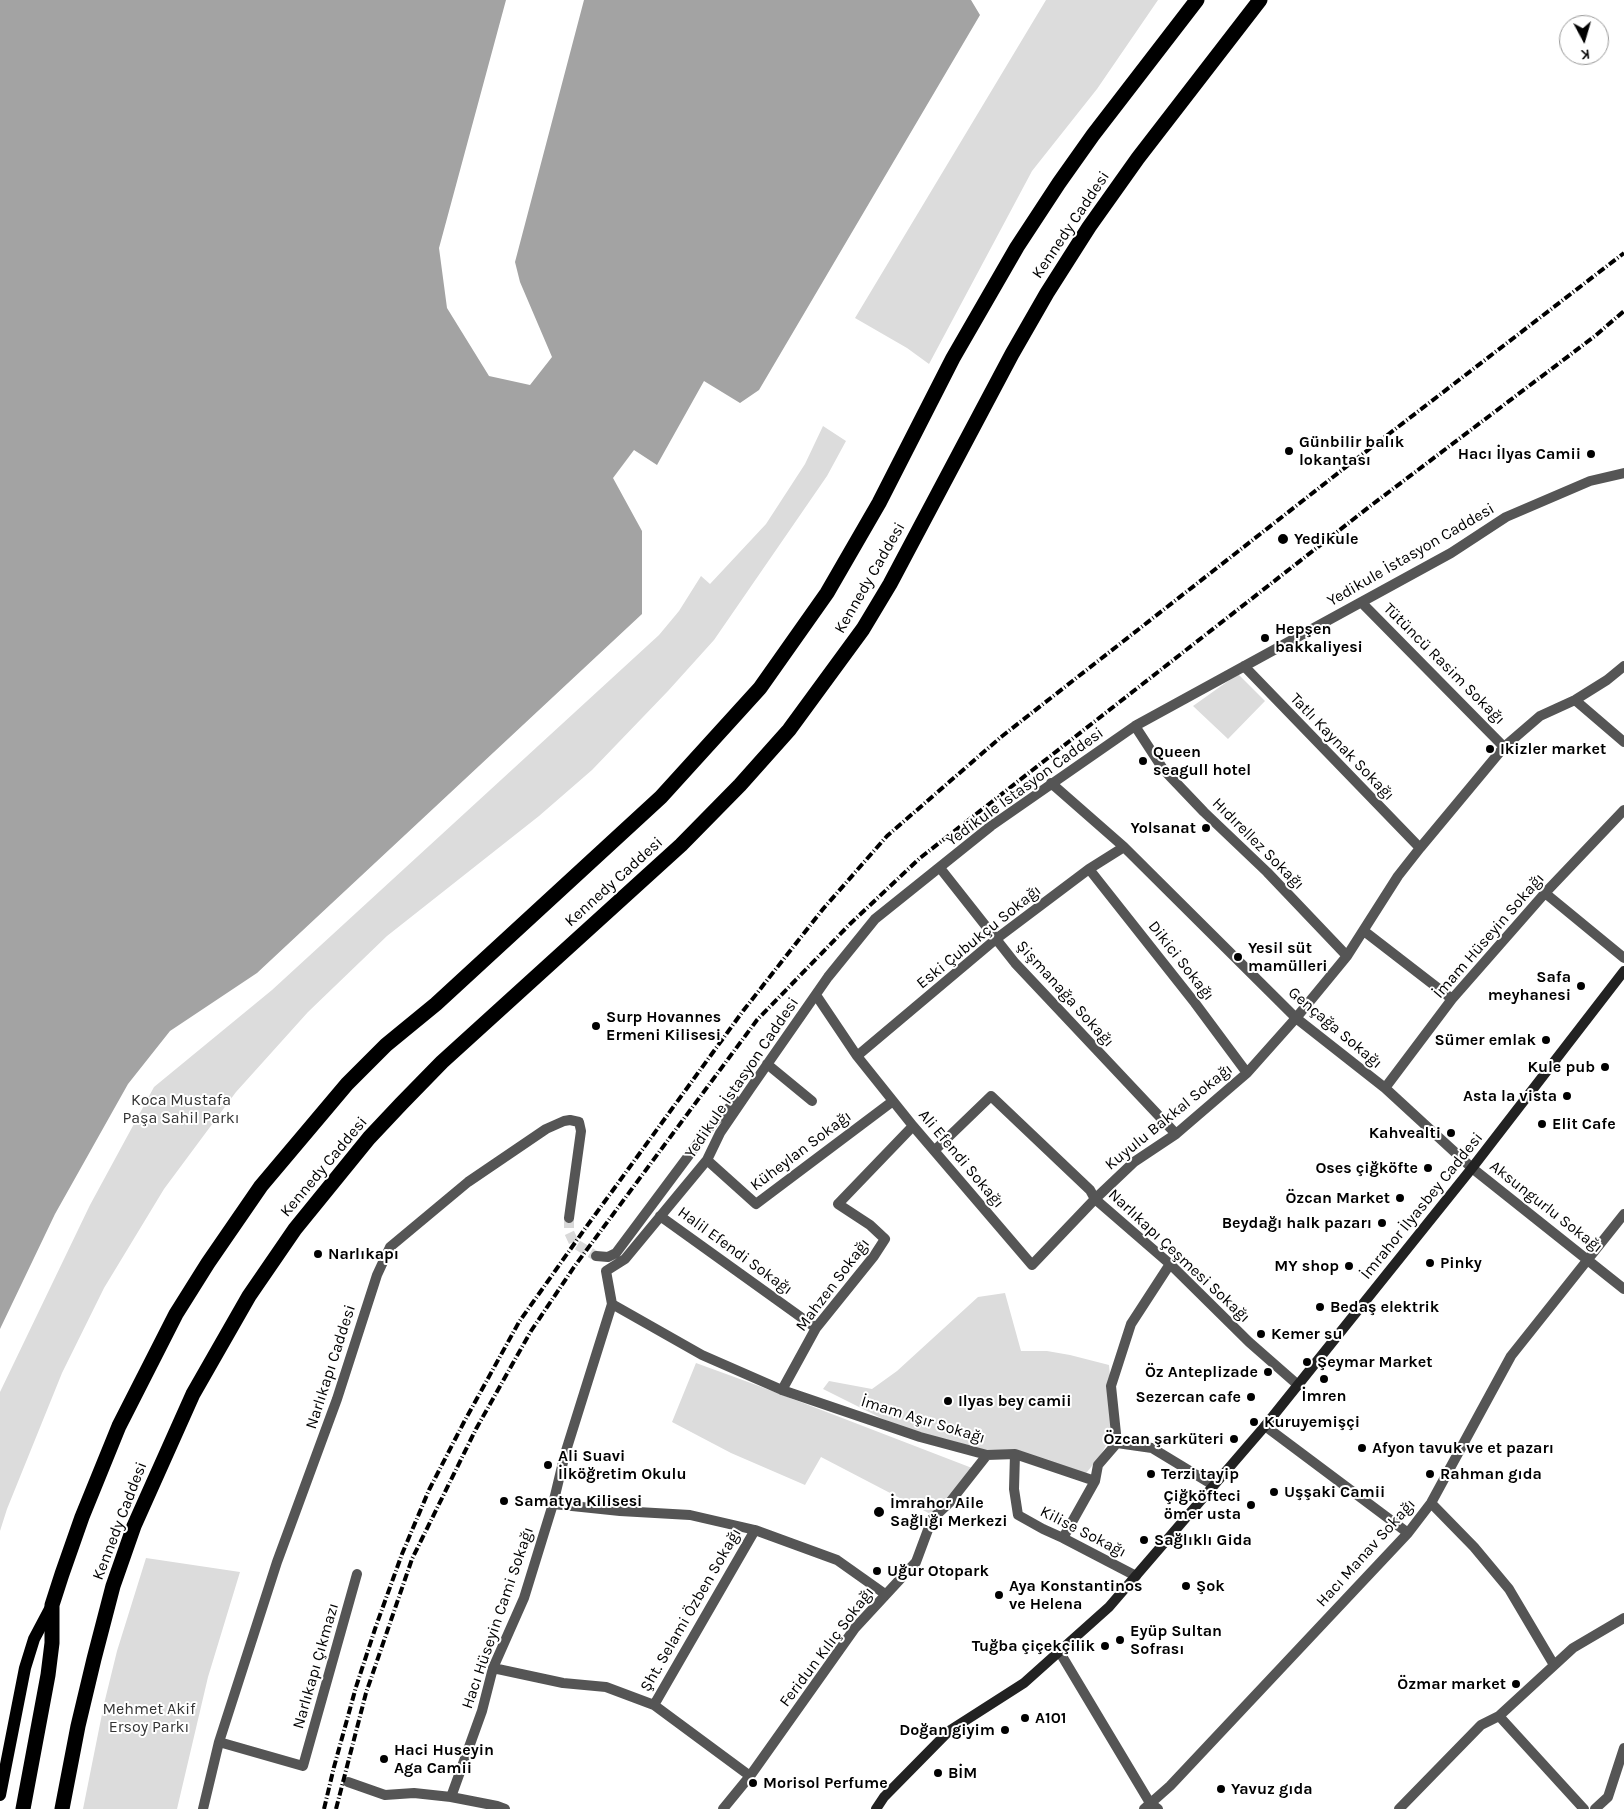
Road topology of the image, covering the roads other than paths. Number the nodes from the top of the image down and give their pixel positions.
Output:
1 (1197, 0) edge
2 (1260, 0) edge
3 (1624, 473) edge
4 (1362, 603) junction
5 (1244, 666) junction
6 (1624, 666) edge
7 (1575, 700) junction
8 (1135, 726) junction
9 (1624, 742) edge
10 (1504, 747) junction
11 (1051, 783) junction
12 (1624, 810) edge
13 (1124, 847) junction
14 (1420, 848) junction
15 (940, 868) junction
16 (1089, 869) junction
17 (1545, 893) junction
18 (1364, 931) junction
19 (996, 939) junction
20 (1347, 956) junction
21 (1624, 958) edge
22 (1624, 971) edge
23 (816, 995) junction
24 (1452, 999) junction
25 (1296, 1018) junction
26 (857, 1056) junction
27 (767, 1064) junction
28 (1247, 1073) junction
29 (1385, 1088) junction
30 (750, 1089) junction
31 (812, 1101) dead end
32 (893, 1101) junction
33 (913, 1126) junction
34 (1176, 1134) junction
35 (935, 1150) junction
36 (707, 1160) junction
37 (1472, 1168) junction
38 (1095, 1199) junction
39 (1624, 1214) edge
40 (660, 1216) junction
41 (569, 1218) tunnel mouth
42 (596, 1256) dead end
43 (1588, 1260) junction
44 (1170, 1264) junction
45 (1624, 1289) edge
46 (612, 1304) junction
47 (816, 1328) junction
48 (1298, 1385) junction
49 (782, 1390) junction
50 (1266, 1426) junction
51 (1117, 1443) junction
52 (1015, 1454) junction
53 (987, 1455) junction
54 (1095, 1481) junction
55 (1212, 1485) junction
56 (1431, 1503) junction
57 (553, 1504) junction
58 (755, 1530) junction
59 (1408, 1533) junction
60 (1062, 1538) junction
61 (357, 1574) dead end
62 (1136, 1576) junction
63 (885, 1594) junction
64 (52, 1605) junction
65 (1624, 1618) edge
66 (1059, 1651) junction
67 (1554, 1665) junction
68 (493, 1668) junction
69 (654, 1705) junction
70 (1499, 1716) junction
71 (219, 1742) junction
72 (1624, 1748) edge
73 (750, 1776) junction
74 (348, 1782) dead end
75 (0, 1795) edge
76 (451, 1797) junction
77 (1150, 1807) edge
78 (23, 1809) edge
79 (62, 1809) edge
80 (203, 1809) edge
81 (505, 1809) edge
82 (723, 1809) edge
83 (876, 1809) edge
84 (1398, 1809) edge
85 (1584, 1809) edge
86 (1595, 1809) edge

1 - 64 highway, Kennedy Caddesi
2 - 79 highway, Kennedy Caddesi
3 - 4 street, Yedikule İstasyon Caddesi
4 - 5 street, Yedikule İstasyon Caddesi
4 - 10 street, Tütüncü Rasim Sokağı
5 - 8 street, Yedikule İstasyon Caddesi
5 - 14 street, Tatlı Kaynak Sokağı
6 - 7 street, Kuyulu Bakkal Sokağı
7 - 9 street
7 - 10 street, Kuyulu Bakkal Sokağı
8 - 11 street, Yedikule İstasyon Caddesi
8 - 20 street, Hıdırellez Sokağı
10 - 14 street, Kuyulu Bakkal Sokağı
11 - 13 street, Gençağa Sokağı
11 - 15 street, Yedikule İstasyon Caddesi
12 - 17 street, İmam Hüseyin Sokağı
13 - 16 street, Eski Çubukçu Sokağı
13 - 25 street, Gençağa Sokağı
14 - 18 street, Kuyulu Bakkal Sokağı
15 - 19 street, Şişmanağa Sokağı
15 - 23 street, Yedikule İstasyon Caddesi
16 - 19 street, Eski Çubukçu Sokağı
16 - 28 street, Dikici Sokağı
17 - 21 street
17 - 24 street, İmam Hüseyin Sokağı
18 - 20 street, Kuyulu Bakkal Sokağı
18 - 24 street
19 - 26 street, Eski Çubukçu Sokağı
19 - 34 street, Şişmanağa Sokağı
20 - 25 street, Kuyulu Bakkal Sokağı
22 - 37 street, İmrahor İlyasbey Caddesi
23 - 26 street, Ali Efendi Sokağı
23 - 27 street, Yedikule İstasyon Caddesi
24 - 29 street, İmam Hüseyin Sokağı
25 - 28 street, Kuyulu Bakkal Sokağı
25 - 29 street, Gençağa Sokağı
26 - 32 street, Ali Efendi Sokağı
27 - 30 street, Yedikule İstasyon Caddesi
27 - 31 street
28 - 34 street, Kuyulu Bakkal Sokağı
29 - 37 street, Gençağa Sokağı
30 - 36 street, Yedikule İstasyon Caddesi
30 - 42 street
32 - 33 street, Ali Efendi Sokağı
32 - 36 street, Küheylan Sokağı
33 - 35 street, Ali Efendi Sokağı
33 - 47 street, Mahzen Sokağı
34 - 38 street, Kuyulu Bakkal Sokağı
35 - 38 street, Narlıkapı Çeşmesi Sokağı
35 - 38 street, Ali Efendi Sokağı
36 - 40 street, Yedikule İstasyon Caddesi
37 - 43 street, Aksungurlu Sokağı
37 - 48 street, İmrahor İlyasbey Caddesi
38 - 44 street, Narlıkapı Çeşmesi Sokağı
39 - 43 street, Hacı Manav Sokağı
40 - 46 street, Yedikule İstasyon Caddesi
40 - 47 street, Halil Efendi Sokağı
41 - 71 street, Narlıkapı Caddesi
43 - 45 street, Aksungurlu Sokağı
43 - 56 street, Hacı Manav Sokağı
44 - 48 street, Narlıkapı Çeşmesi Sokağı
44 - 51 street
46 - 49 street, İmam Aşır Sokağı
46 - 57 street, Hacı Hüseyin Cami Sokağı
47 - 49 street, Mahzen Sokağı
48 - 50 street, İmrahor İlyasbey Caddesi
49 - 53 street, İmam Aşır Sokağı
50 - 55 street, İmrahor İlyasbey Caddesi
50 - 59 street
51 - 54 street
51 - 55 street
52 - 53 street, İmam Aşır Sokağı
52 - 54 street, İmam Aşır Sokağı
52 - 60 street, Kilise Sokağı
53 - 63 street, Feridun Kılıç Sokağı
54 - 60 street
55 - 62 street, İmrahor İlyasbey Caddesi
56 - 59 street, Hacı Manav Sokağı
56 - 67 street
57 - 58 street
57 - 68 street, Hacı Hüseyin Cami Sokağı
58 - 63 street
58 - 69 street, Şht. Selami Özben Sokağı
59 - 77 street, Hacı Manav Sokağı
60 - 62 street, Kilise Sokağı
61 - 71 street, Narlıkapı Çıkmazı
62 - 66 street, İmrahor İlyasbey Caddesi
63 - 73 street, Feridun Kılıç Sokağı
64 - 75 main road, Kennedy Caddesi
64 - 78 highway
65 - 67 street
66 - 77 street
66 - 83 street, İmrahor İlyasbey Caddesi
67 - 70 street
68 - 69 street
68 - 76 street, Hacı Hüseyin Cami Sokağı
69 - 73 street
70 - 84 street
70 - 85 street
71 - 80 street, Narlıkapı Caddesi
72 - 86 street
73 - 82 street, Feridun Kılıç Sokağı
74 - 76 street
76 - 81 street

